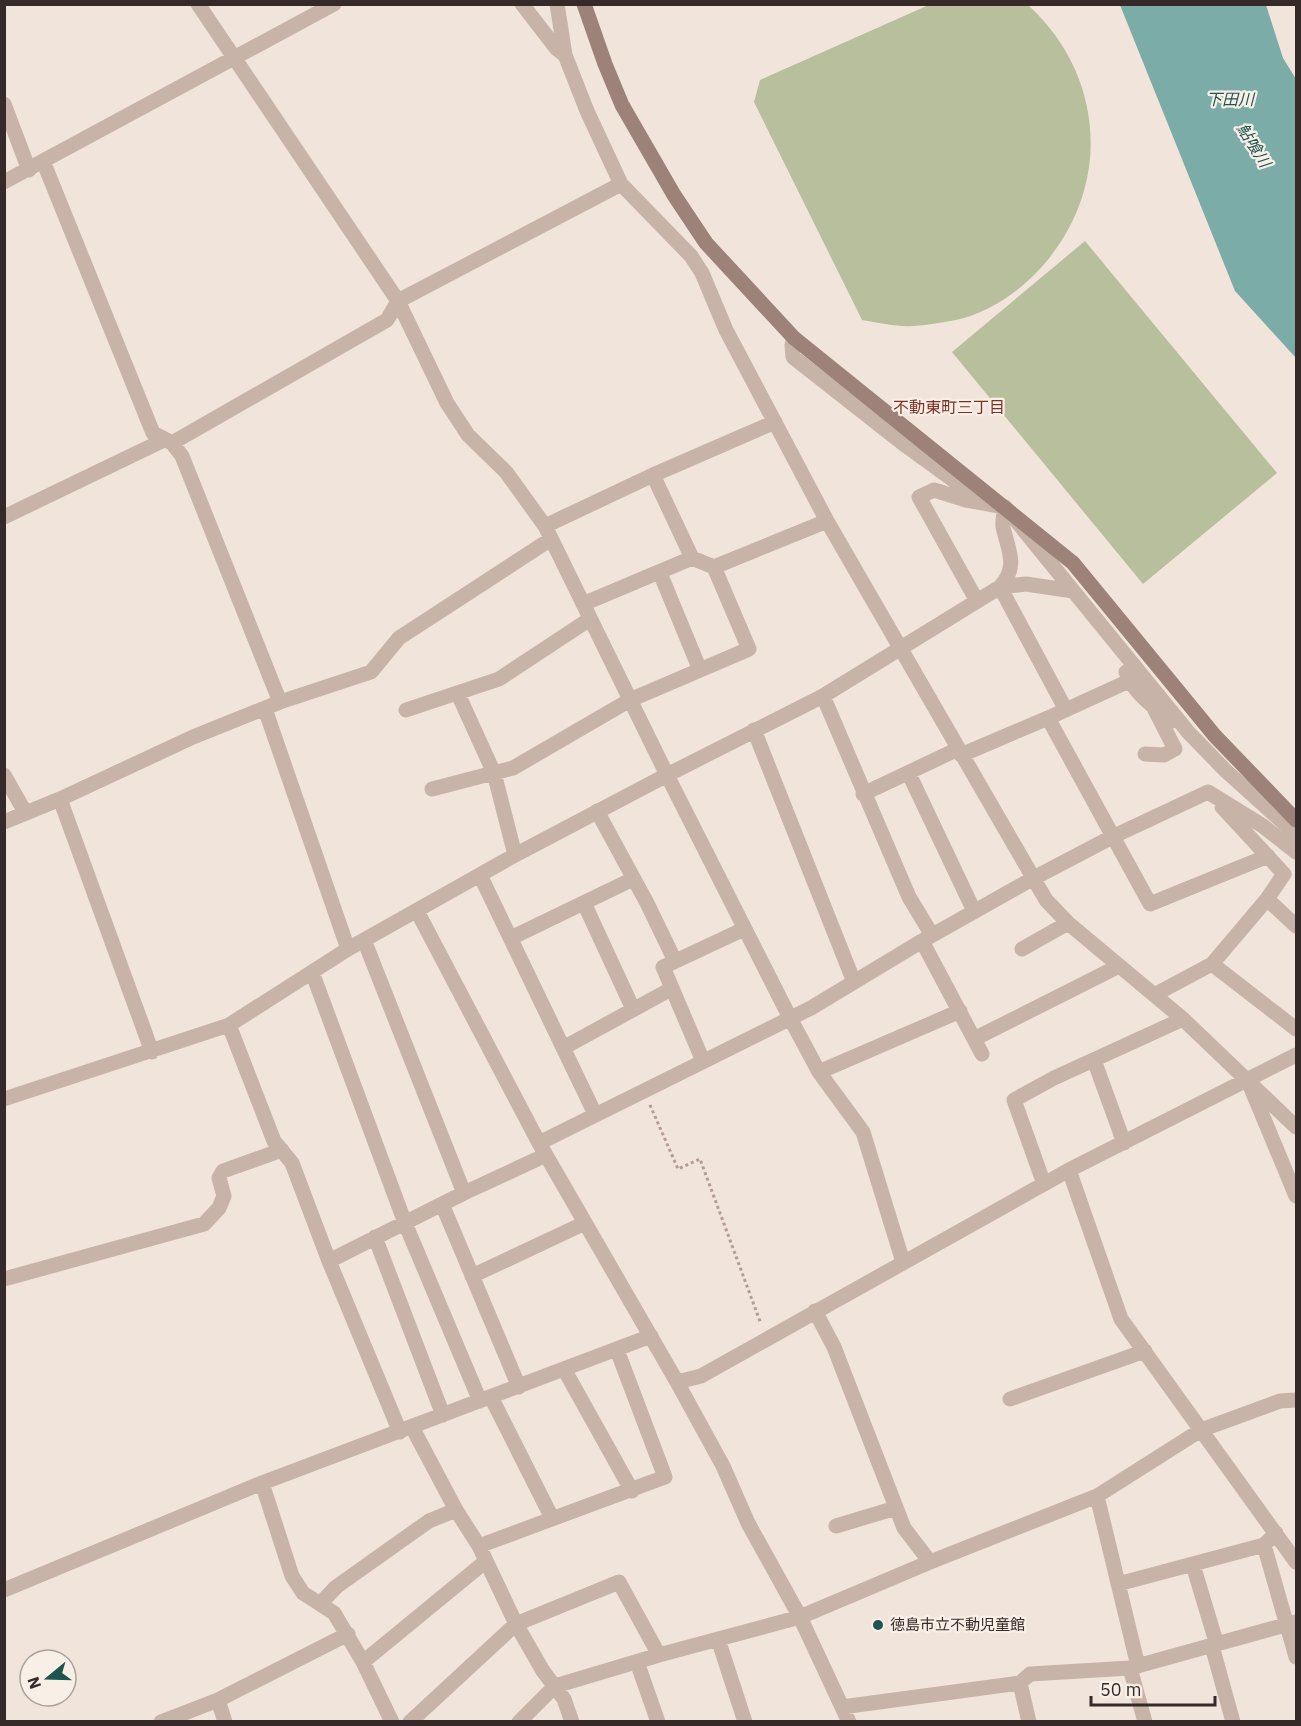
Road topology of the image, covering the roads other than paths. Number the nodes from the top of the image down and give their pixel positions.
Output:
1 (198, 4) edge
2 (334, 4) edge
3 (522, 4) edge
4 (557, 4) edge
5 (584, 4) edge
6 (565, 55) junction
7 (235, 57) junction
8 (4, 104) edge
9 (43, 161) junction
10 (29, 170) junction
11 (4, 182) edge
12 (621, 184) junction
13 (706, 243) junction
14 (691, 256) junction
15 (398, 301) junction
16 (794, 338) junction
17 (775, 422) junction
18 (168, 442) junction
19 (653, 476) junction
20 (987, 505) junction
21 (1005, 507) junction
22 (4, 517) edge
23 (827, 522) junction
24 (548, 532) junction
25 (692, 558) junction
26 (714, 567) junction
27 (660, 573) junction
28 (1000, 587) junction
29 (1073, 591) junction
30 (977, 602) junction
31 (583, 604) junction
32 (590, 619) junction
33 (1116, 643) junction
34 (900, 650) junction
35 (700, 670) junction
36 (1129, 681) junction
37 (458, 694) junction
38 (823, 696) junction
39 (630, 700) junction
40 (280, 702) junction
41 (1153, 707) junction
42 (265, 709) junction
43 (406, 710) dead end
44 (1066, 710) junction
45 (1048, 718) junction
46 (754, 730) junction
47 (1189, 733) junction
48 (1215, 736) junction
49 (959, 752) junction
50 (1145, 754) dead end
51 (494, 773) junction
52 (909, 774) junction
53 (4, 775) edge
54 (667, 775) junction
55 (432, 789) dead end
56 (1208, 792) junction
57 (863, 794) junction
58 (60, 799) junction
59 (597, 811) junction
60 (25, 812) junction
61 (1296, 820) edge
62 (4, 822) edge
63 (1296, 834) edge
64 (1112, 837) junction
65 (1296, 852) edge
66 (515, 855) junction
67 (1268, 856) junction
68 (480, 875) junction
69 (633, 879) junction
70 (1032, 879) junction
71 (1267, 899) junction
72 (584, 903) junction
73 (974, 910) junction
74 (417, 911) junction
75 (1068, 923) junction
76 (1296, 926) edge
77 (744, 929) junction
78 (511, 938) junction
79 (927, 938) junction
80 (364, 940) junction
81 (348, 949) junction
82 (1022, 949) dead end
83 (675, 961) junction
84 (1212, 964) junction
85 (1119, 966) junction
86 (312, 972) junction
87 (854, 982) junction
88 (671, 989) junction
89 (1154, 995) junction
90 (633, 1009) junction
91 (960, 1011) junction
92 (790, 1018) junction
93 (1183, 1019) junction
94 (229, 1025) junction
95 (1296, 1029) edge
96 (974, 1039) junction
97 (563, 1048) junction
98 (152, 1052) junction
99 (982, 1054) dead end
100 (1296, 1055) edge
101 (1094, 1060) junction
102 (703, 1061) junction
103 (819, 1072) junction
104 (1248, 1081) junction
105 (4, 1100) edge
106 (595, 1114) junction
107 (1296, 1126) edge
108 (1124, 1143) junction
109 (543, 1149) junction
110 (282, 1150) junction
111 (1069, 1170) junction
112 (1044, 1184) junction
113 (464, 1193) junction
114 (1296, 1196) edge
115 (442, 1204) junction
116 (405, 1223) junction
117 (585, 1223) junction
118 (375, 1238) junction
119 (329, 1261) junction
120 (903, 1262) junction
121 (472, 1276) junction
122 (4, 1279) edge
123 (815, 1311) junction
124 (651, 1336) junction
125 (616, 1350) junction
126 (1145, 1351) junction
127 (564, 1370) junction
128 (677, 1382) junction
129 (519, 1387) junction
130 (486, 1399) junction
131 (1010, 1399) dead end
132 (1296, 1400) edge
133 (443, 1415) junction
134 (406, 1429) junction
135 (1201, 1430) junction
136 (262, 1484) junction
137 (632, 1491) junction
138 (1097, 1496) junction
139 (896, 1508) junction
140 (456, 1510) junction
141 (552, 1518) junction
142 (836, 1526) dead end
143 (1276, 1533) junction
144 (1264, 1545) junction
145 (479, 1546) junction
146 (486, 1561) junction
147 (930, 1562) junction
148 (1296, 1562) edge
149 (1193, 1565) junction
150 (1118, 1584) junction
151 (4, 1590) edge
152 (321, 1603) junction
153 (800, 1617) junction
154 (516, 1624) junction
155 (1292, 1624) edge
156 (348, 1634) junction
157 (718, 1639) junction
158 (1214, 1646) junction
159 (659, 1655) junction
160 (1296, 1657) edge
161 (363, 1662) junction
162 (637, 1662) junction
163 (1134, 1667) junction
164 (1020, 1683) junction
165 (555, 1686) junction
166 (218, 1700) junction
167 (842, 1707) junction
168 (160, 1722) edge
169 (225, 1722) edge
170 (392, 1722) edge
171 (410, 1722) edge
172 (519, 1722) edge
173 (572, 1722) edge
174 (658, 1722) edge
175 (745, 1722) edge
176 (849, 1722) edge
177 (1029, 1722) edge
178 (1145, 1722) edge
179 (1233, 1722) edge

1 - 7 street
2 - 7 street
3 - 6 street
4 - 6 street
5 - 13 street
6 - 12 street
7 - 9 street
7 - 15 street
8 - 10 street
9 - 10 street
9 - 18 street
10 - 11 street
12 - 14 street
12 - 15 street
13 - 14 street
13 - 16 street
14 - 17 street
15 - 18 street
15 - 24 street
16 - 20 street
16 - 21 street
17 - 19 street
17 - 23 street
18 - 22 street
18 - 40 street
19 - 24 street
19 - 25 street
20 - 21 street
20 - 30 street
21 - 28 street
21 - 29 street
21 - 48 street
23 - 26 street
23 - 34 street
24 - 31 street
24 - 40 street
25 - 26 street
25 - 27 street
26 - 35 street
27 - 31 street
27 - 35 street
28 - 29 street
28 - 30 street
28 - 44 street
29 - 33 street
30 - 34 street
31 - 32 street
32 - 37 street
32 - 39 street
33 - 36 street
33 - 47 street
34 - 38 street
34 - 49 street
35 - 39 street
36 - 41 street
36 - 44 street
37 - 43 street
37 - 51 street
38 - 46 street
38 - 57 street
39 - 51 street
39 - 54 street
40 - 42 street
41 - 47 street
41 - 50 street
42 - 58 street
42 - 81 street
44 - 45 street
45 - 49 street
45 - 64 street
46 - 54 street
46 - 87 street
47 - 48 street
47 - 63 street
48 - 61 street
49 - 52 street
49 - 70 street
51 - 55 street
51 - 66 street
52 - 57 street
52 - 73 street
53 - 60 street
54 - 59 street
54 - 77 street
56 - 64 street
56 - 65 street
56 - 67 street
57 - 79 street
58 - 60 street
58 - 98 street
59 - 66 street
59 - 69 street
60 - 62 street
64 - 67 street
64 - 70 street
66 - 68 street
67 - 71 street
68 - 74 street
68 - 78 street
69 - 72 street
69 - 83 street
70 - 73 street
70 - 75 street
71 - 76 street
71 - 84 street
72 - 78 street
72 - 90 street
73 - 79 street
74 - 80 street
74 - 109 street
75 - 82 street
75 - 85 street
77 - 83 street
77 - 92 street
78 - 97 street
79 - 87 street
79 - 91 street
80 - 81 street
80 - 113 street
81 - 86 street
83 - 88 street
84 - 89 street
84 - 95 street
85 - 89 street
85 - 96 street
86 - 94 street
86 - 116 street
87 - 92 street
88 - 90 street
88 - 102 street
89 - 93 street
90 - 97 street
91 - 96 street
91 - 103 street
92 - 102 street
92 - 103 street
93 - 101 street
93 - 104 street
94 - 98 street
94 - 110 street
96 - 99 street
97 - 106 street
98 - 105 street
100 - 104 street
101 - 108 street
101 - 112 street
102 - 106 street
103 - 120 street
104 - 107 street
104 - 108 street
104 - 114 street
106 - 109 street
108 - 111 street
109 - 113 street
109 - 117 street
110 - 119 street
110 - 122 street
111 - 112 street
111 - 126 street
112 - 120 street
113 - 115 street
115 - 116 street
115 - 121 street
116 - 118 street
116 - 130 street
117 - 121 street
117 - 124 street
118 - 119 street
118 - 133 street
119 - 134 street
120 - 123 street
121 - 129 street
123 - 128 street
123 - 139 street
124 - 125 street
124 - 128 street
125 - 127 street
125 - 137 street
126 - 131 street
126 - 135 street
127 - 129 street
127 - 137 street
128 - 153 street
129 - 130 street
130 - 133 street
130 - 141 street
132 - 135 street
133 - 134 street
134 - 136 street
134 - 140 street
135 - 138 street
135 - 143 street
136 - 151 street
136 - 152 street
137 - 141 street
138 - 147 street
138 - 150 street
139 - 142 street
139 - 147 street
140 - 145 street
140 - 152 street
141 - 145 street
143 - 144 street
143 - 148 street
144 - 149 street
144 - 155 street
145 - 146 street
146 - 154 street
146 - 161 street
147 - 153 street
149 - 150 street
149 - 158 street
150 - 163 street
152 - 156 street
153 - 157 street
153 - 167 street
154 - 159 street
154 - 165 street
154 - 171 street
155 - 158 street
155 - 160 street
156 - 161 street
156 - 166 street
157 - 159 street
157 - 175 street
158 - 163 street
158 - 179 street
159 - 162 street
161 - 170 street
162 - 165 street
162 - 174 street
163 - 164 street
163 - 178 street
164 - 167 street
164 - 177 street
165 - 172 street
165 - 173 street
166 - 168 street
166 - 169 street
167 - 176 street

